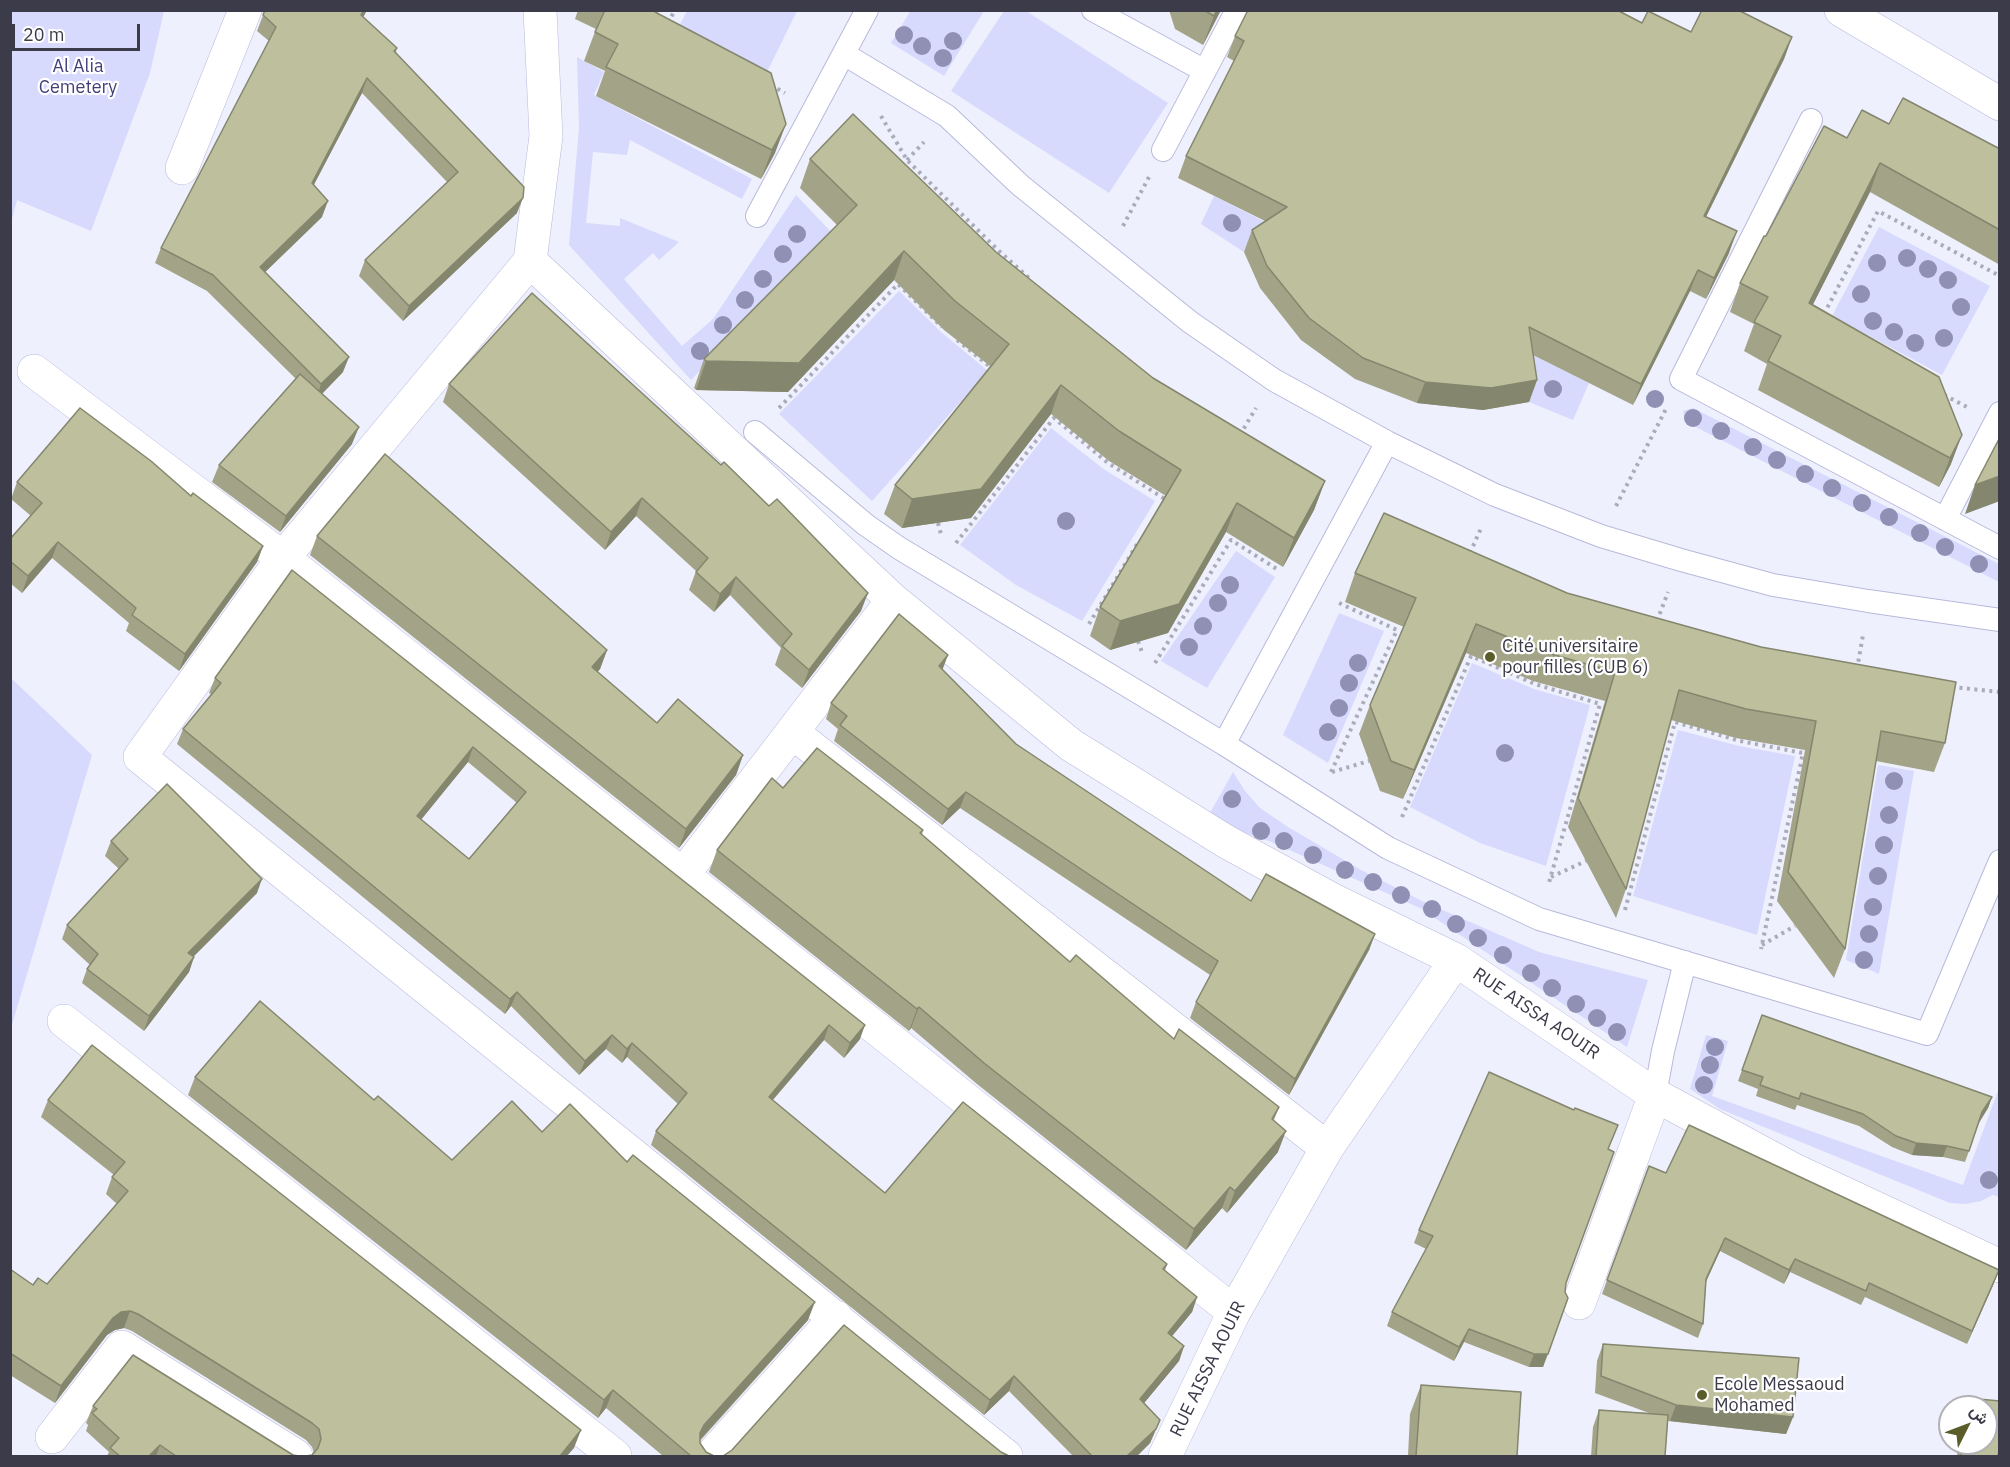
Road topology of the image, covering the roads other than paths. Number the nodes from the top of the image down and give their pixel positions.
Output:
1 (245, 10) edge
2 (540, 10) edge
3 (867, 10) edge
4 (1093, 10) edge
5 (1237, 10) edge
6 (1842, 11) edge
7 (844, 54) junction
8 (1205, 71) junction
9 (2000, 104) edge
10 (1811, 120) dead end
11 (1163, 150) road end
12 (182, 168) dead end
13 (757, 216) dead end
14 (530, 261) junction
15 (34, 371) dead end
16 (1997, 418) edge
17 (755, 432) road end
18 (1387, 442) junction
19 (1945, 519) junction
20 (2000, 548) edge
21 (283, 558) junction
22 (893, 600) junction
23 (2000, 620) edge
24 (793, 733) junction
25 (1224, 744) junction
26 (2000, 861) edge
27 (682, 876) junction
28 (1456, 960) junction
29 (1685, 962) junction
30 (64, 1021) dead end
31 (1655, 1095) junction
32 (1327, 1148) junction
33 (2000, 1266) edge
34 (1579, 1303) dead end
35 (1234, 1312) junction
36 (836, 1317) junction
37 (52, 1437) dead end
38 (296, 1456) edge
39 (615, 1456) edge
40 (711, 1456) edge
41 (1006, 1456) edge
42 (1165, 1456) edge

1 - 12 street
2 - 14 street
3 - 7 lane
4 - 8 lane
5 - 8 lane
6 - 9 street
7 - 13 lane
7 - 18 lane
8 - 11 lane
10 - 19 lane
14 - 21 street
14 - 22 street
15 - 21 street
16 - 19 lane
17 - 25 lane
18 - 23 lane
18 - 25 lane
19 - 20 lane
21 - 27 street
21 - 36 street
22 - 24 street
22 - 28 street
24 - 27 street
24 - 32 street
25 - 29 lane
26 - 29 lane
27 - 35 street
28 - 31 street, RUE AISSA AOUIR
28 - 32 street, RUE AISSA AOUIR
29 - 31 lane
30 - 39 street
31 - 33 street, RUE AISSA AOUIR
31 - 34 street
32 - 35 street, RUE AISSA AOUIR
35 - 42 street, RUE AISSA AOUIR
36 - 40 street
36 - 41 street
37 - 38 street

